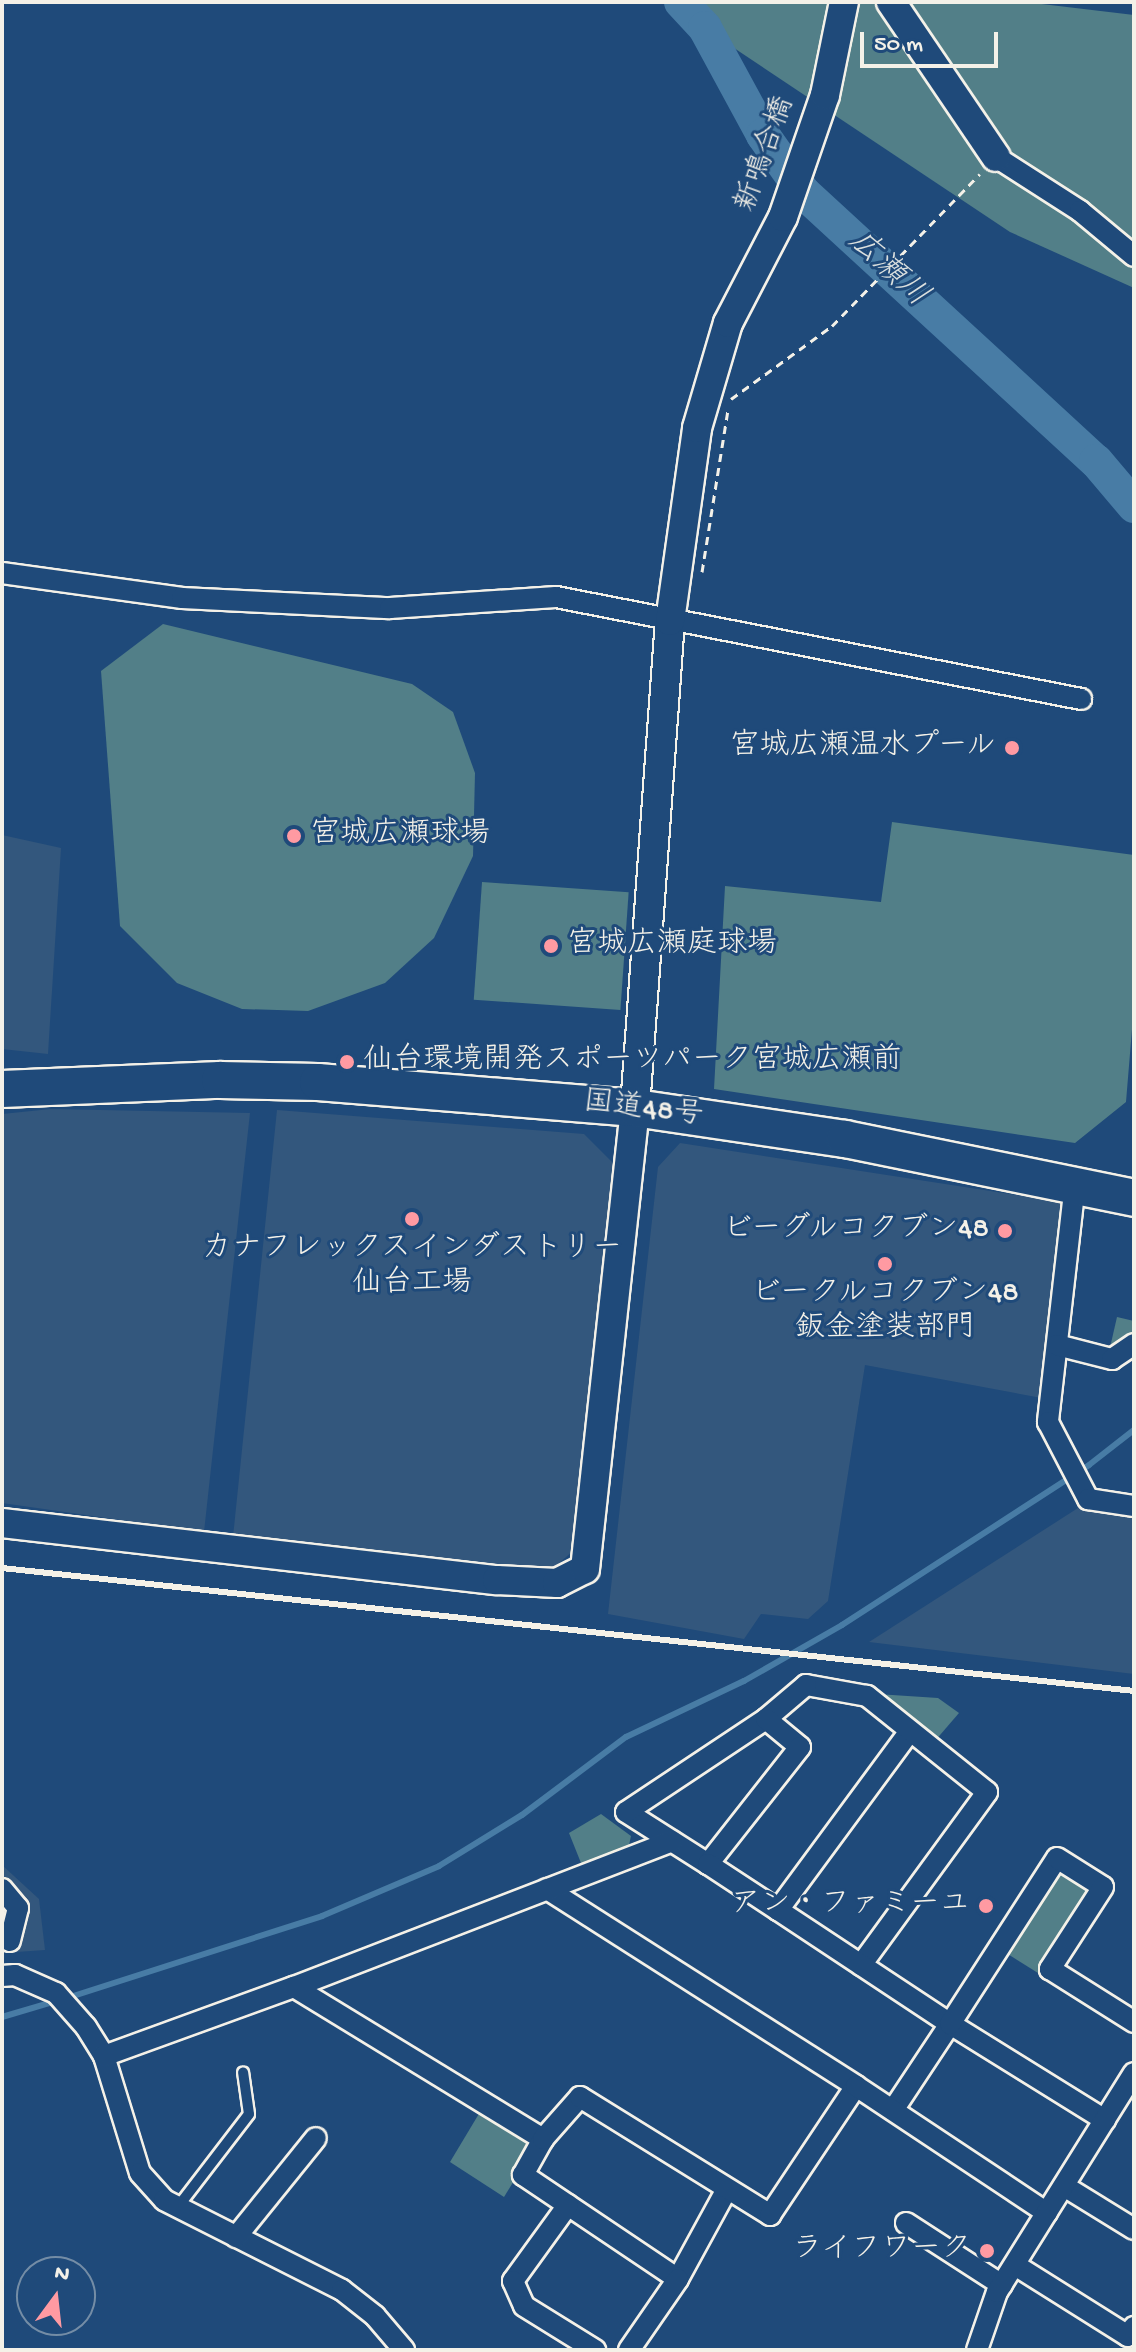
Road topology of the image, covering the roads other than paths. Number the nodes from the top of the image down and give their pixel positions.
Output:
1 (844, 2) edge
2 (891, 2) edge
3 (996, 157) joint
4 (1134, 256) edge
5 (2, 573) edge
6 (670, 621) junction
7 (1081, 699) dead end
8 (2, 1089) edge
9 (635, 1108) junction
10 (1075, 1184) junction
11 (1134, 1198) edge
12 (1134, 1344) edge
13 (1057, 1345) junction
14 (1134, 1506) edge
15 (2, 1523) edge
16 (766, 1719) junction
17 (910, 1731) junction
18 (672, 1841) junction
19 (708, 1864) junction
20 (2, 1889) edge
21 (547, 1889) junction
22 (778, 1910) junction
23 (10, 1941) dead end
24 (861, 1965) junction
25 (2, 1976) edge
26 (294, 1987) junction
27 (1134, 2022) edge
28 (950, 2024) junction
29 (104, 2056) junction
30 (243, 2072) dead end
31 (1134, 2073) edge
32 (856, 2086) junction
33 (1127, 2101) edge
34 (893, 2110) junction
35 (1105, 2120) junction
36 (316, 2138) dead end
37 (543, 2139) junction
38 (1064, 2186) junction
39 (727, 2189) junction
40 (568, 2205) junction
41 (177, 2208) junction
42 (1047, 2213) junction
43 (906, 2223) dead end
44 (1134, 2229) edge
45 (236, 2237) junction
46 (1015, 2265) junction
47 (678, 2279) junction
48 (1002, 2285) junction
49 (1134, 2327) edge
50 (404, 2350) edge
51 (595, 2350) edge
52 (629, 2350) edge
53 (977, 2350) edge

1 - 6 street, 新鳴合橋
2 - 3 street
3 - 4 street
5 - 6 street
6 - 7 street
6 - 9 street, 新鳴合橋
8 - 9 highway, 国道48号
9 - 10 highway, 国道48号
9 - 15 street, 新鳴合橋
10 - 11 highway, 国道48号
10 - 13 street
12 - 13 street
13 - 14 street
16 - 17 street
16 - 18 street
16 - 19 street
17 - 22 street
17 - 24 street
18 - 19 street
18 - 21 street
19 - 22 street
20 - 23 street
21 - 26 street
21 - 32 street
22 - 24 street
24 - 28 street
25 - 29 street
26 - 29 street
26 - 37 street
27 - 28 street
28 - 34 street
28 - 35 street
29 - 41 street
30 - 41 lane
31 - 33 street
32 - 34 street
32 - 39 street
33 - 35 street
34 - 42 street
35 - 38 street
36 - 45 street
37 - 39 street
37 - 40 street
38 - 42 street
38 - 44 street
39 - 47 street
40 - 47 street
40 - 51 street
41 - 45 street
42 - 46 street
43 - 48 street
45 - 50 street
46 - 48 street
46 - 49 street
47 - 52 street
48 - 53 street

